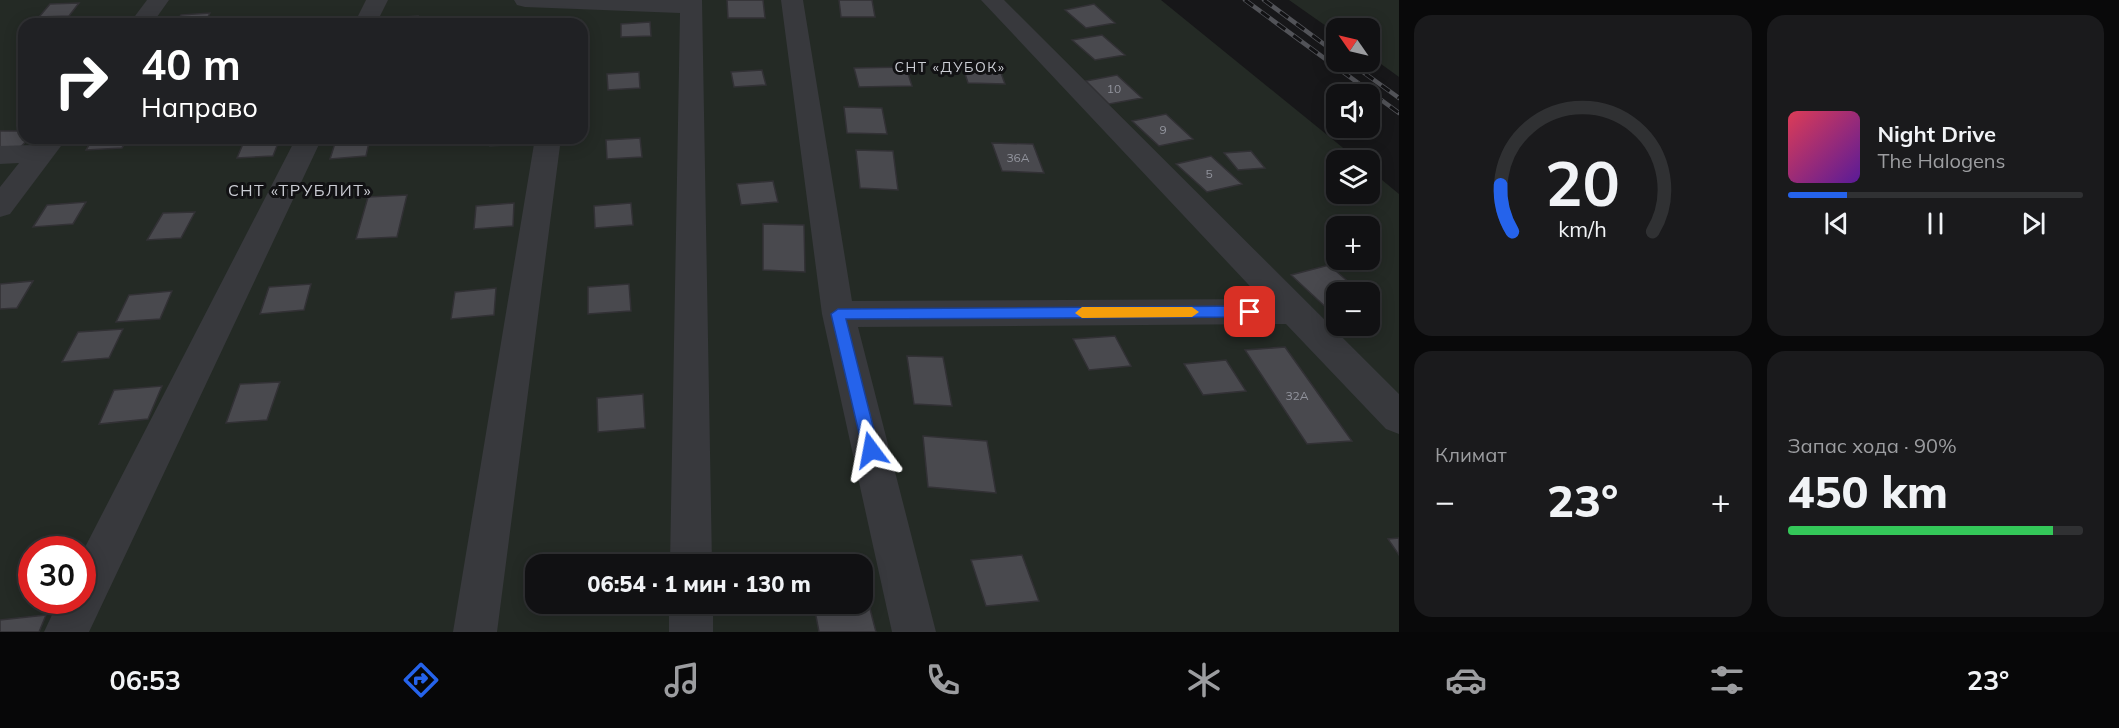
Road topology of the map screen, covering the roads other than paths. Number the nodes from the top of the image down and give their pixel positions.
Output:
1 (158, 0) edge
2 (377, 0) edge
3 (525, 0) edge
4 (792, 0) edge
5 (992, 0) edge
6 (691, 4) edge
7 (567, 14) edge
8 (144, 18) edge
9 (368, 18) edge
10 (306, 144) edge
11 (547, 144) edge
12 (48, 146) edge
13 (0, 155) edge
14 (0, 207) edge
15 (1296, 311) junction
16 (838, 314) junction
17 (1399, 418) edge
18 (691, 554) edge
19 (96, 572) edge
20 (75, 614) edge
21 (691, 614) edge
22 (66, 632) edge
23 (475, 632) edge
24 (691, 632) edge
25 (914, 632) edge

1 - 8 street
2 - 9 street
3 - 7 street
4 - 16 street
5 - 15 street
6 - 7 street
6 - 18 street
10 - 19 street
11 - 23 street
12 - 13 street
12 - 14 street
15 - 16 street
15 - 17 street
16 - 25 street
20 - 22 street
21 - 24 street

